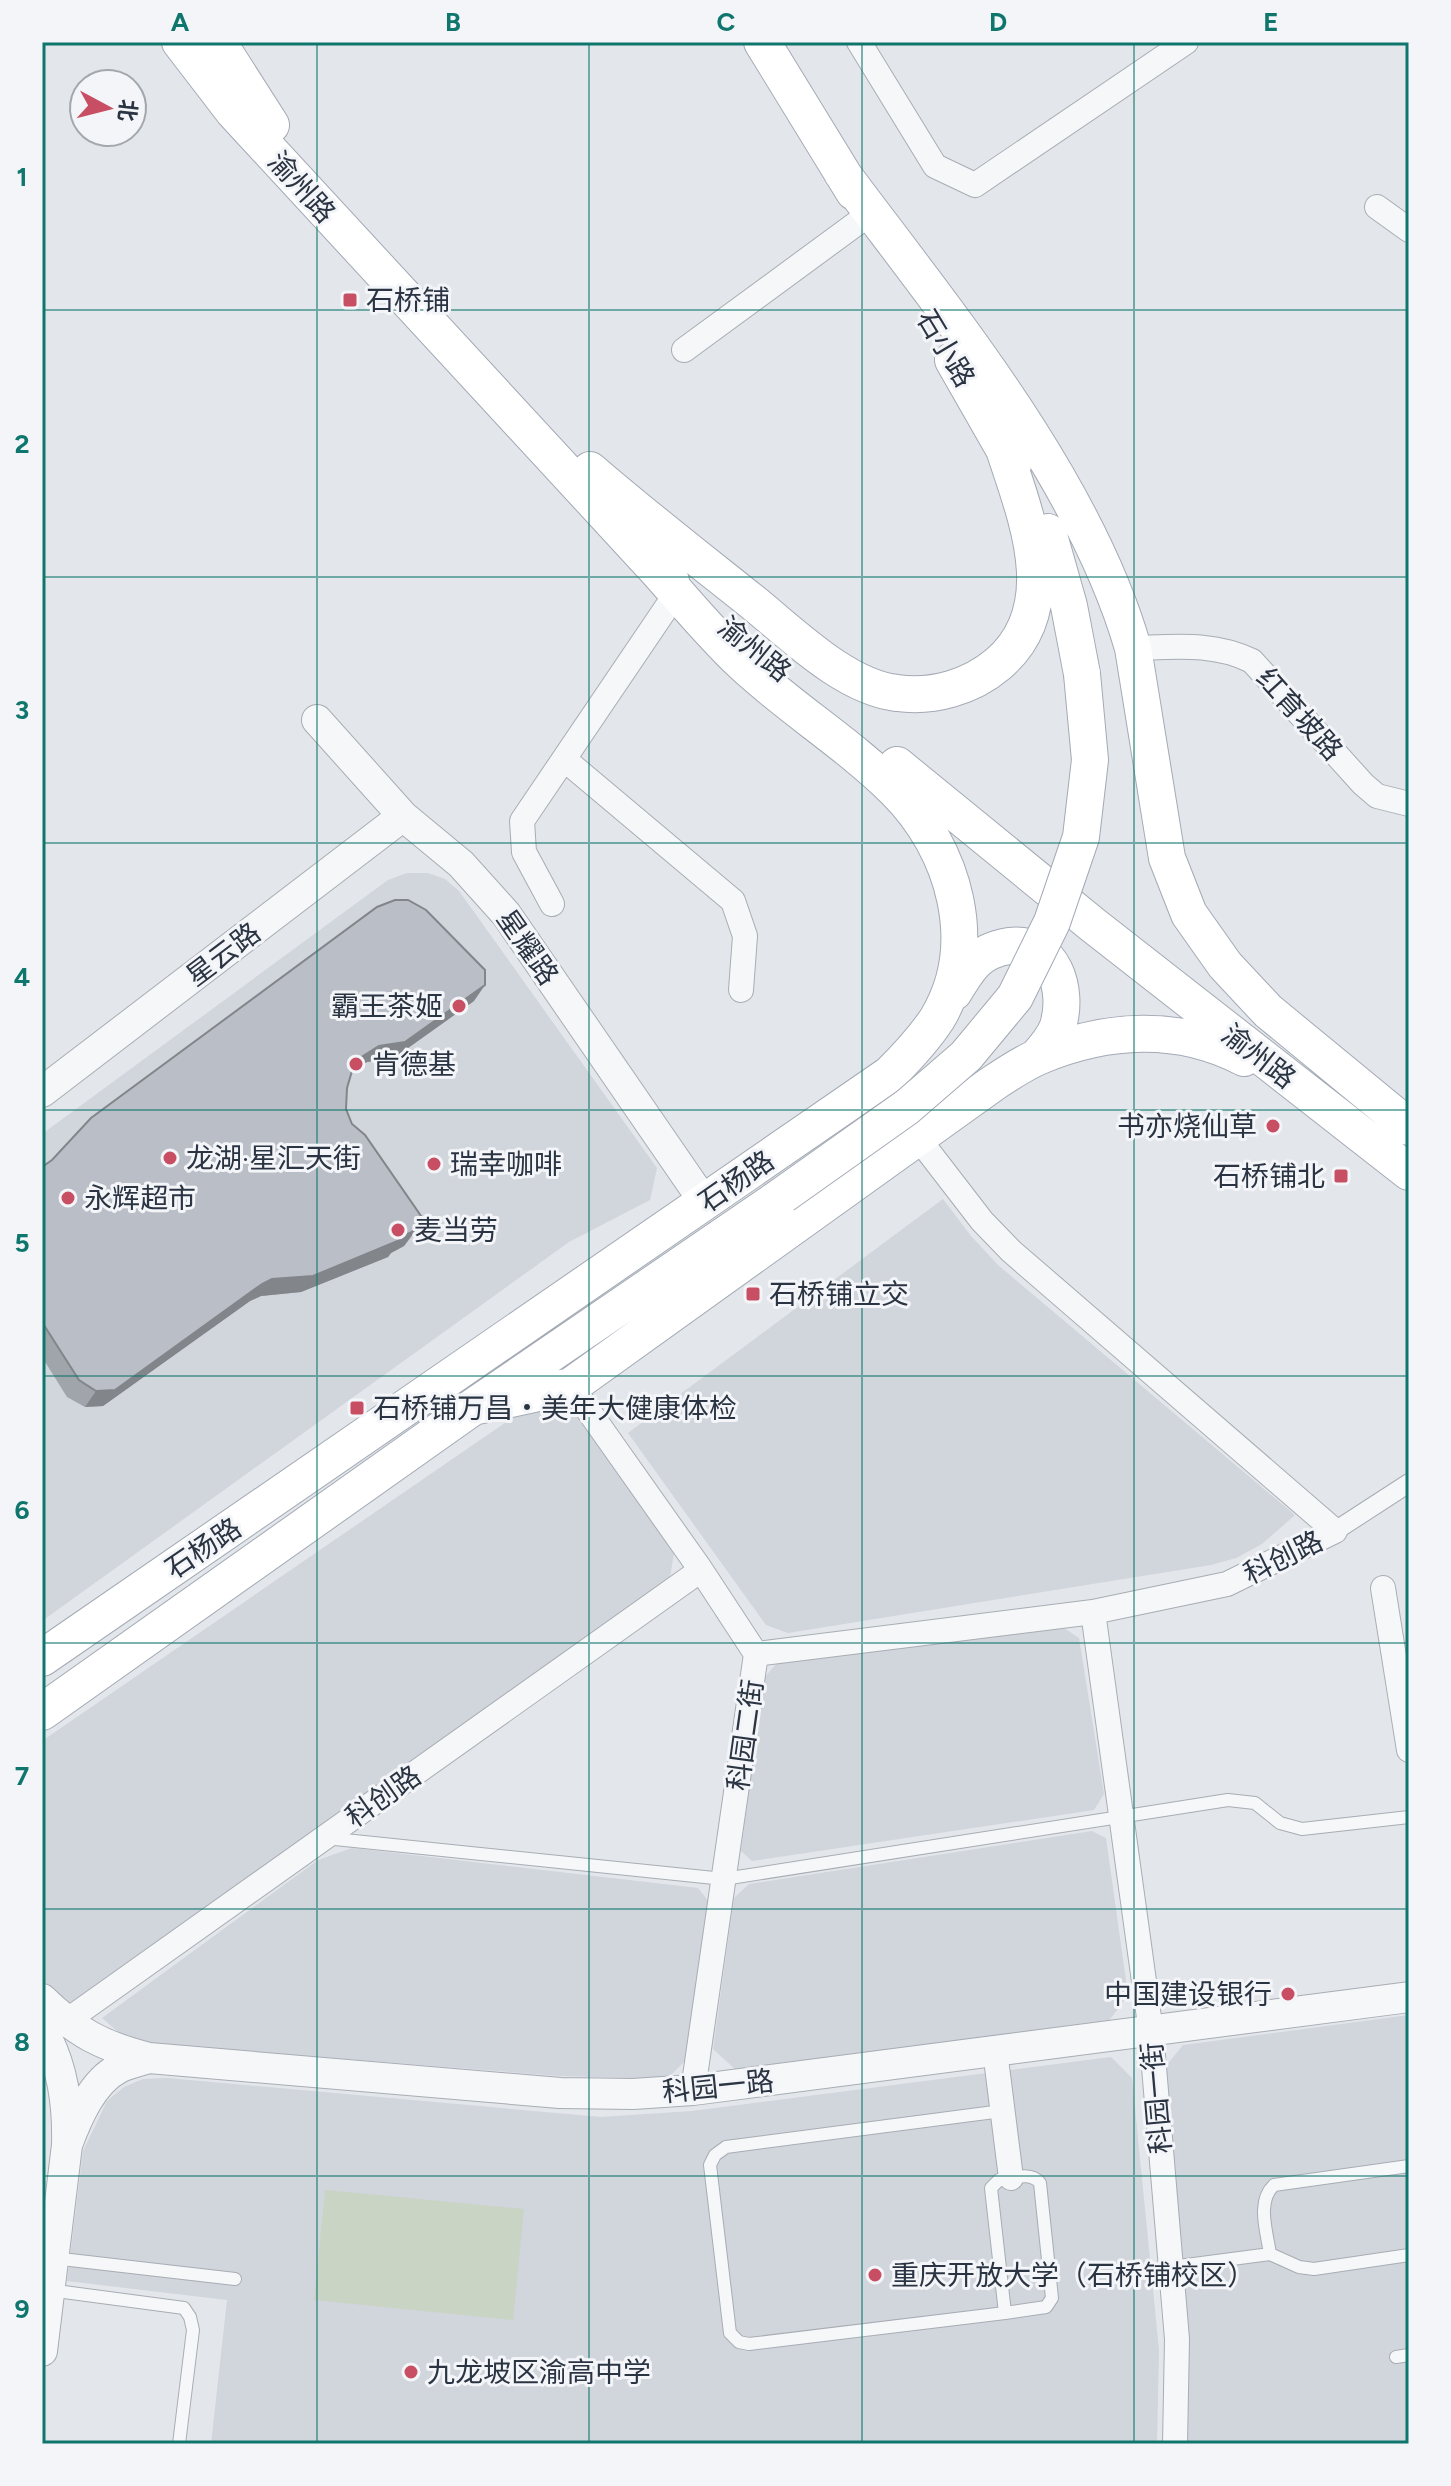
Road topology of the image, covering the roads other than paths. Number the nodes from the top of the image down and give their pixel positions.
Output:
1 (180, 42) edge
2 (218, 42) edge
3 (762, 42) edge
4 (859, 42) edge
5 (1186, 42) edge
6 (842, 173) junction
7 (1377, 207) dead end
8 (868, 215) junction
9 (1409, 230) edge
10 (345, 235) junction
11 (684, 350) dead end
12 (461, 360) junction
13 (1002, 443) junction
14 (652, 565) junction
15 (677, 592) junction
16 (1133, 648) junction
17 (1082, 674) joint
18 (317, 720) dead end
19 (564, 759) junction
20 (1409, 804) edge
21 (403, 816) junction
22 (552, 904) dead end
23 (741, 990) dead end
24 (938, 1018) junction
25 (1037, 1057) junction
26 (1299, 1087) junction
27 (42, 1092) edge
28 (1409, 1127) edge
29 (918, 1138) junction
30 (1409, 1172) edge
31 (705, 1203) junction
32 (571, 1386) junction
33 (473, 1407) junction
34 (1409, 1483) edge
35 (1335, 1531) junction
36 (701, 1570) junction
37 (1383, 1588) dead end
38 (1093, 1612) junction
39 (756, 1654) junction
40 (42, 1658) edge
41 (1405, 1700) edge
42 (42, 1712) edge
43 (1409, 1750) edge
44 (1121, 1817) junction
45 (1409, 1817) edge
46 (324, 1838) junction
47 (724, 1879) junction
48 (1409, 1997) edge
49 (42, 1999) edge
50 (54, 2026) edge
51 (1151, 2032) junction
52 (995, 2051) junction
53 (149, 2058) junction
54 (693, 2090) junction
55 (1002, 2111) junction
56 (67, 2145) junction
57 (1409, 2166) edge
58 (1011, 2178) junction
59 (1270, 2254) junction
60 (1409, 2255) edge
61 (53, 2258) junction
62 (1171, 2267) junction
63 (235, 2279) dead end
64 (49, 2290) junction
65 (1005, 2313) junction
66 (42, 2351) edge
67 (179, 2444) edge
68 (1175, 2444) edge

1 - 10 main road, 渝州路
2 - 10 main road
3 - 6 main road, 石小路
4 - 5 street
6 - 8 main road, 石小路
6 - 16 main road, 渝州路
7 - 9 street
8 - 11 street
8 - 13 main road, 石小路
10 - 12 main road, 渝州路
12 - 13 main road
12 - 14 main road, 渝州路
13 - 17 main road, 石小路
14 - 15 main road, 石杨路
14 - 26 main road, 渝州路
15 - 19 street
15 - 24 main road, 石杨路
16 - 20 street, 红育坡路
16 - 28 main road, 渝州路
17 - 33 main road, 石杨路, bridge
18 - 21 street, 星耀路
19 - 22 street
19 - 23 street
21 - 27 street, 星云路
21 - 31 street, 星耀路
24 - 25 main road
24 - 31 main road, 石杨路
25 - 26 main road
25 - 29 main road
26 - 30 main road, 渝州路
29 - 32 main road
29 - 35 street, 科创路
31 - 40 main road, 石杨路
32 - 33 main road
32 - 36 street, 科园二街
33 - 42 main road, 石杨路
34 - 35 street
35 - 38 street, 科创路
36 - 39 street, 科园二街
36 - 46 street, 科创路
37 - 41 street
38 - 39 street, 科创路
38 - 44 street, 科园一街
39 - 47 street, 科园二街
41 - 43 street
44 - 45 lane
44 - 47 lane
44 - 51 street, 科园一街
46 - 47 lane
46 - 50 street, 科创路
47 - 54 street, 科园二街
48 - 51 street, 科园一路
49 - 50 street
50 - 53 street
50 - 56 street
51 - 52 street, 科园一路
51 - 62 street, 科园一街
52 - 54 street, 科园一路
52 - 55 street
53 - 54 street, 科园一路
53 - 56 street, 科园一路
55 - 58 street
55 - 65 lane
56 - 61 street
57 - 59 lane
58 - 65 lane
58 - 65 lane
59 - 60 lane
59 - 62 lane
61 - 63 lane
61 - 64 street
62 - 68 street, 科园一街
64 - 66 street
64 - 67 lane

